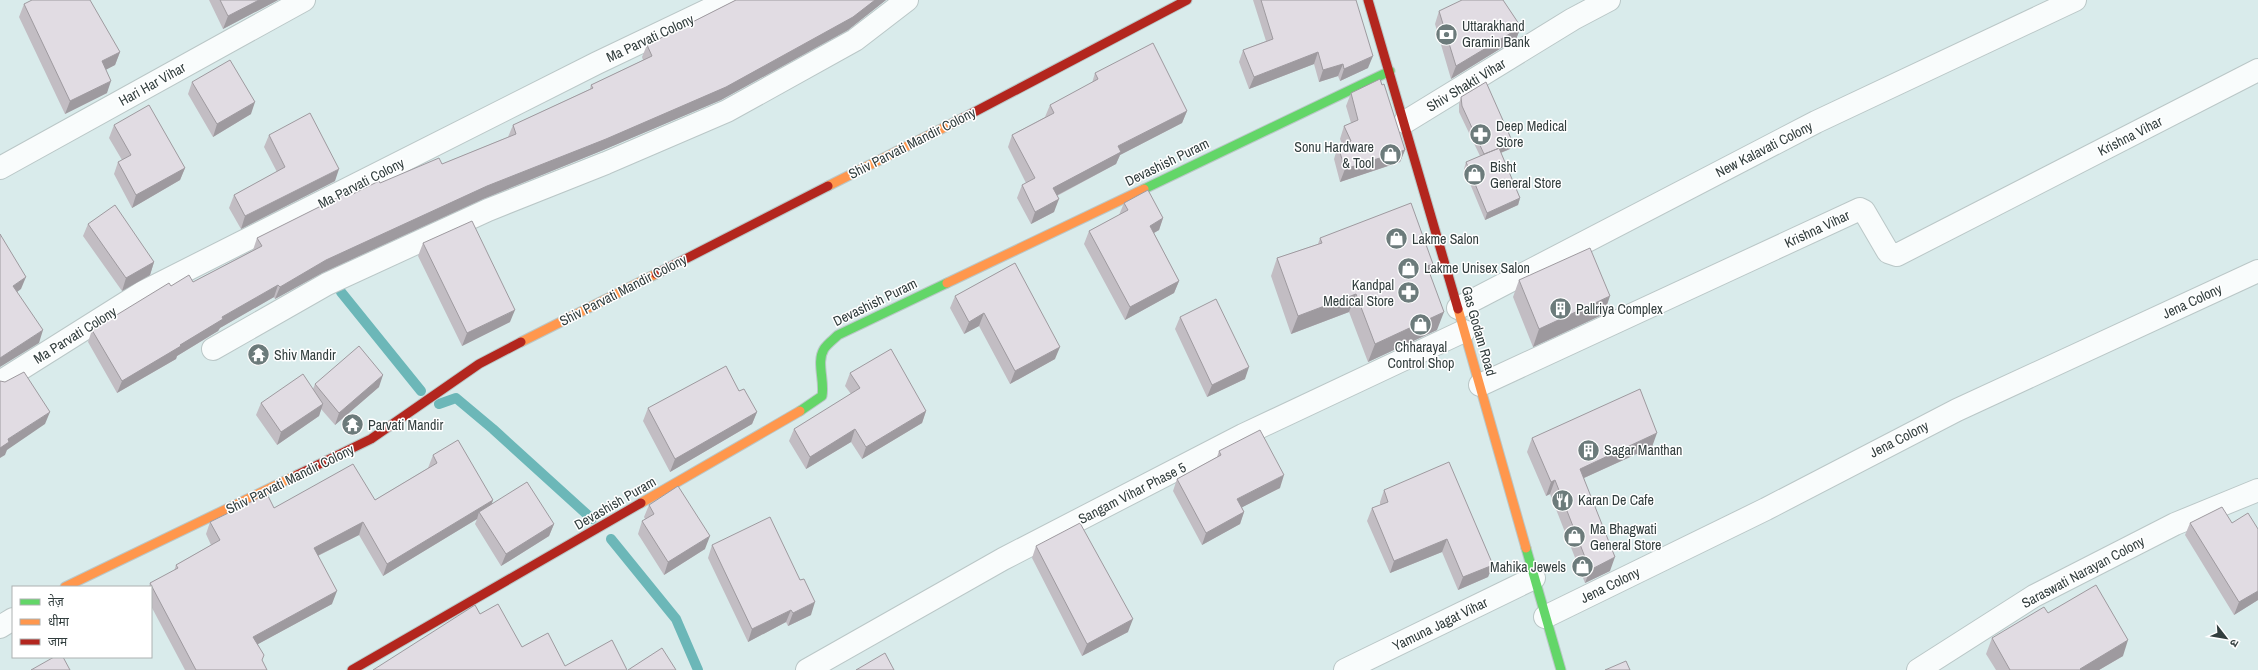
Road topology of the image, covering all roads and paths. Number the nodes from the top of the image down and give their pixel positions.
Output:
1 (304, 0) edge
2 (730, 0) edge
3 (907, 0) edge
4 (1187, 0) edge
5 (1368, 0) edge
6 (1609, 0) edge
7 (2075, 0) edge
8 (1390, 70) junction
9 (2258, 70) edge
10 (1405, 122) junction
11 (0, 168) edge
12 (2258, 271) edge
13 (1458, 308) junction
14 (1464, 331) junction
15 (213, 350) dead end
16 (0, 382) edge
17 (1480, 385) junction
18 (2258, 490) edge
19 (1534, 578) junction
20 (67, 586) edge
21 (1545, 617) junction
22 (12, 620) edge
23 (0, 627) edge
24 (352, 670) edge
25 (807, 670) edge
26 (1345, 670) edge
27 (1560, 670) edge
28 (1918, 670) edge

1 - 11 street, Hari Har Vihar
2 - 16 street, Ma Parvati Colony
3 - 15 street
4 - 20 street, Shiv Parvati Mandir Colony
5 - 8 street, Gas Godam Road
6 - 10 street, Shiv Shakti Vihar
7 - 13 street, New Kalavati Colony
8 - 10 street, Gas Godam Road
8 - 24 street, Devashish Puram
9 - 17 street, Krishna Vihar
10 - 13 street, Gas Godam Road
12 - 21 street, Jena Colony
13 - 14 street, Gas Godam Road
14 - 17 street, Gas Godam Road
14 - 25 street, Sangam Vihar Phase 5
17 - 19 street, Gas Godam Road
18 - 28 street, Saraswati Narayan Colony
19 - 21 street, Gas Godam Road
19 - 26 street, Yamuna Jagat Vihar
21 - 27 street, Gas Godam Road
22 - 23 street

